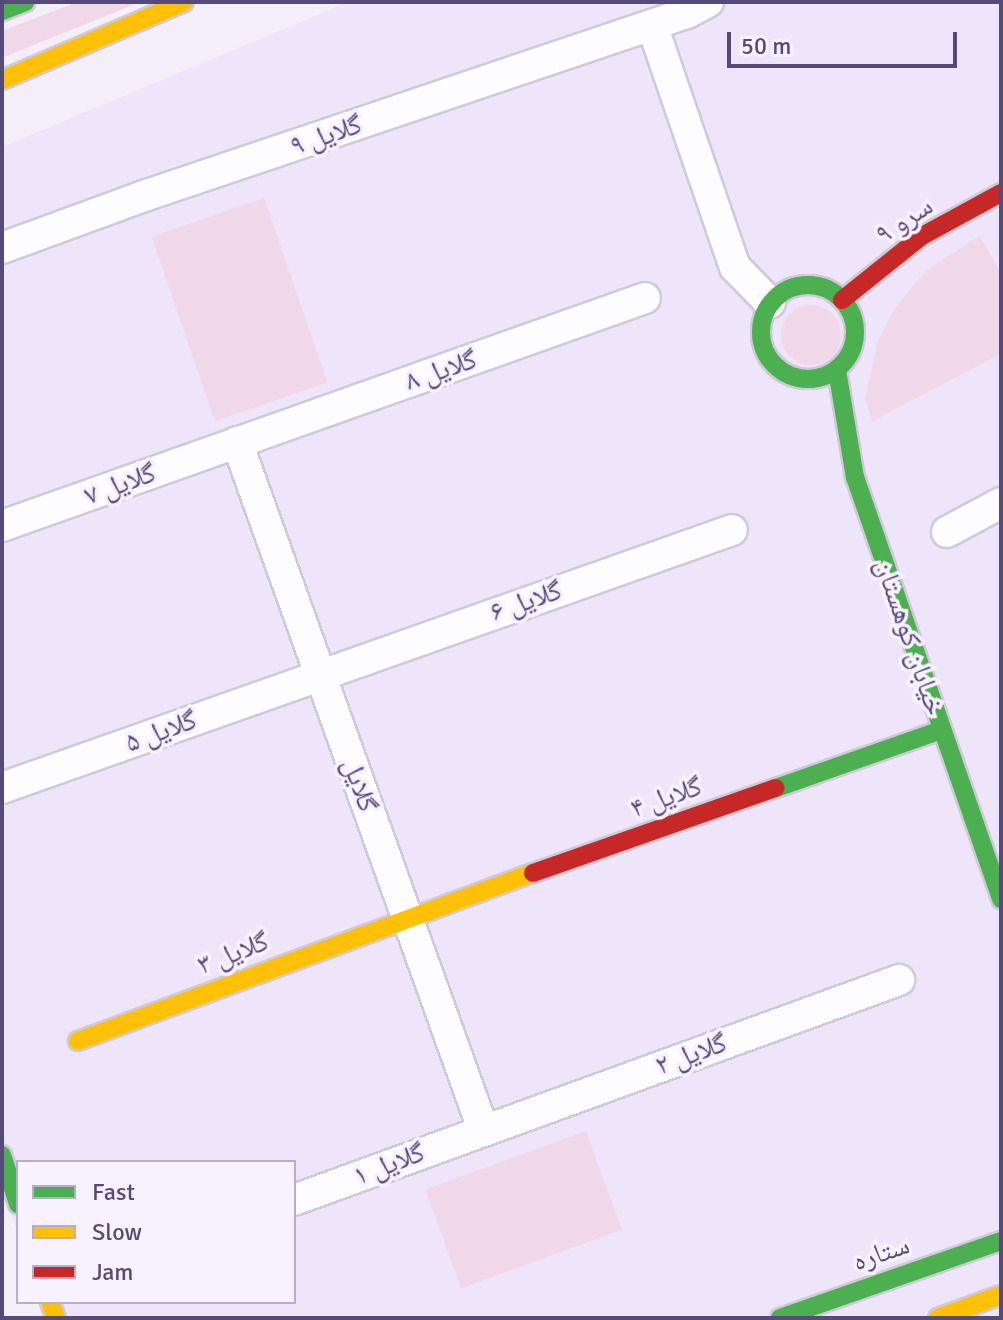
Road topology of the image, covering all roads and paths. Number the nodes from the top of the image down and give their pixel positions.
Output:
1 (25, 2) edge
2 (184, 2) edge
3 (708, 2) edge
4 (2, 11) edge
5 (652, 25) junction
6 (2, 80) edge
7 (1001, 193) edge
8 (2, 248) edge
9 (645, 298) dead end
10 (842, 300) junction
11 (770, 303) junction
12 (837, 370) junction
13 (237, 442) junction
14 (1001, 503) edge
15 (2, 526) edge
16 (732, 530) dead end
17 (947, 532) dead end
18 (320, 673) junction
19 (942, 730) junction
20 (2, 788) edge
21 (990, 833) edge
22 (1001, 899) edge
23 (408, 917) junction
24 (899, 980) dead end
25 (78, 1041) dead end
26 (483, 1129) junction
27 (2, 1155) edge
28 (16, 1198) edge
29 (296, 1199) edge
30 (1001, 1241) edge
31 (1001, 1295) edge
32 (780, 1318) edge
33 (938, 1318) edge

1 - 4 street
2 - 6 street
3 - 5 street, گلایل ۹
5 - 8 street, گلایل ۹
5 - 11 street
7 - 10 street, سرو ۹
9 - 13 street, گلایل ۸
10 - 11 street
10 - 12 street
11 - 12 street
12 - 19 street, خیابان کوهستان
13 - 15 street, گلایل ۷
13 - 18 street, گلایل
14 - 17 street
16 - 18 street, گلایل ۶
18 - 20 street, گلایل ۵
18 - 23 street, گلایل
19 - 21 street, خیابان کوهستان
19 - 23 street, گلایل ۴
21 - 22 street, خیابان کوهستان
23 - 25 street, گلایل ۳
23 - 26 street, گلایل
24 - 26 street, گلایل ۲
26 - 29 street, گلایل ۱
27 - 28 street
30 - 32 street, ستاره
31 - 33 street

